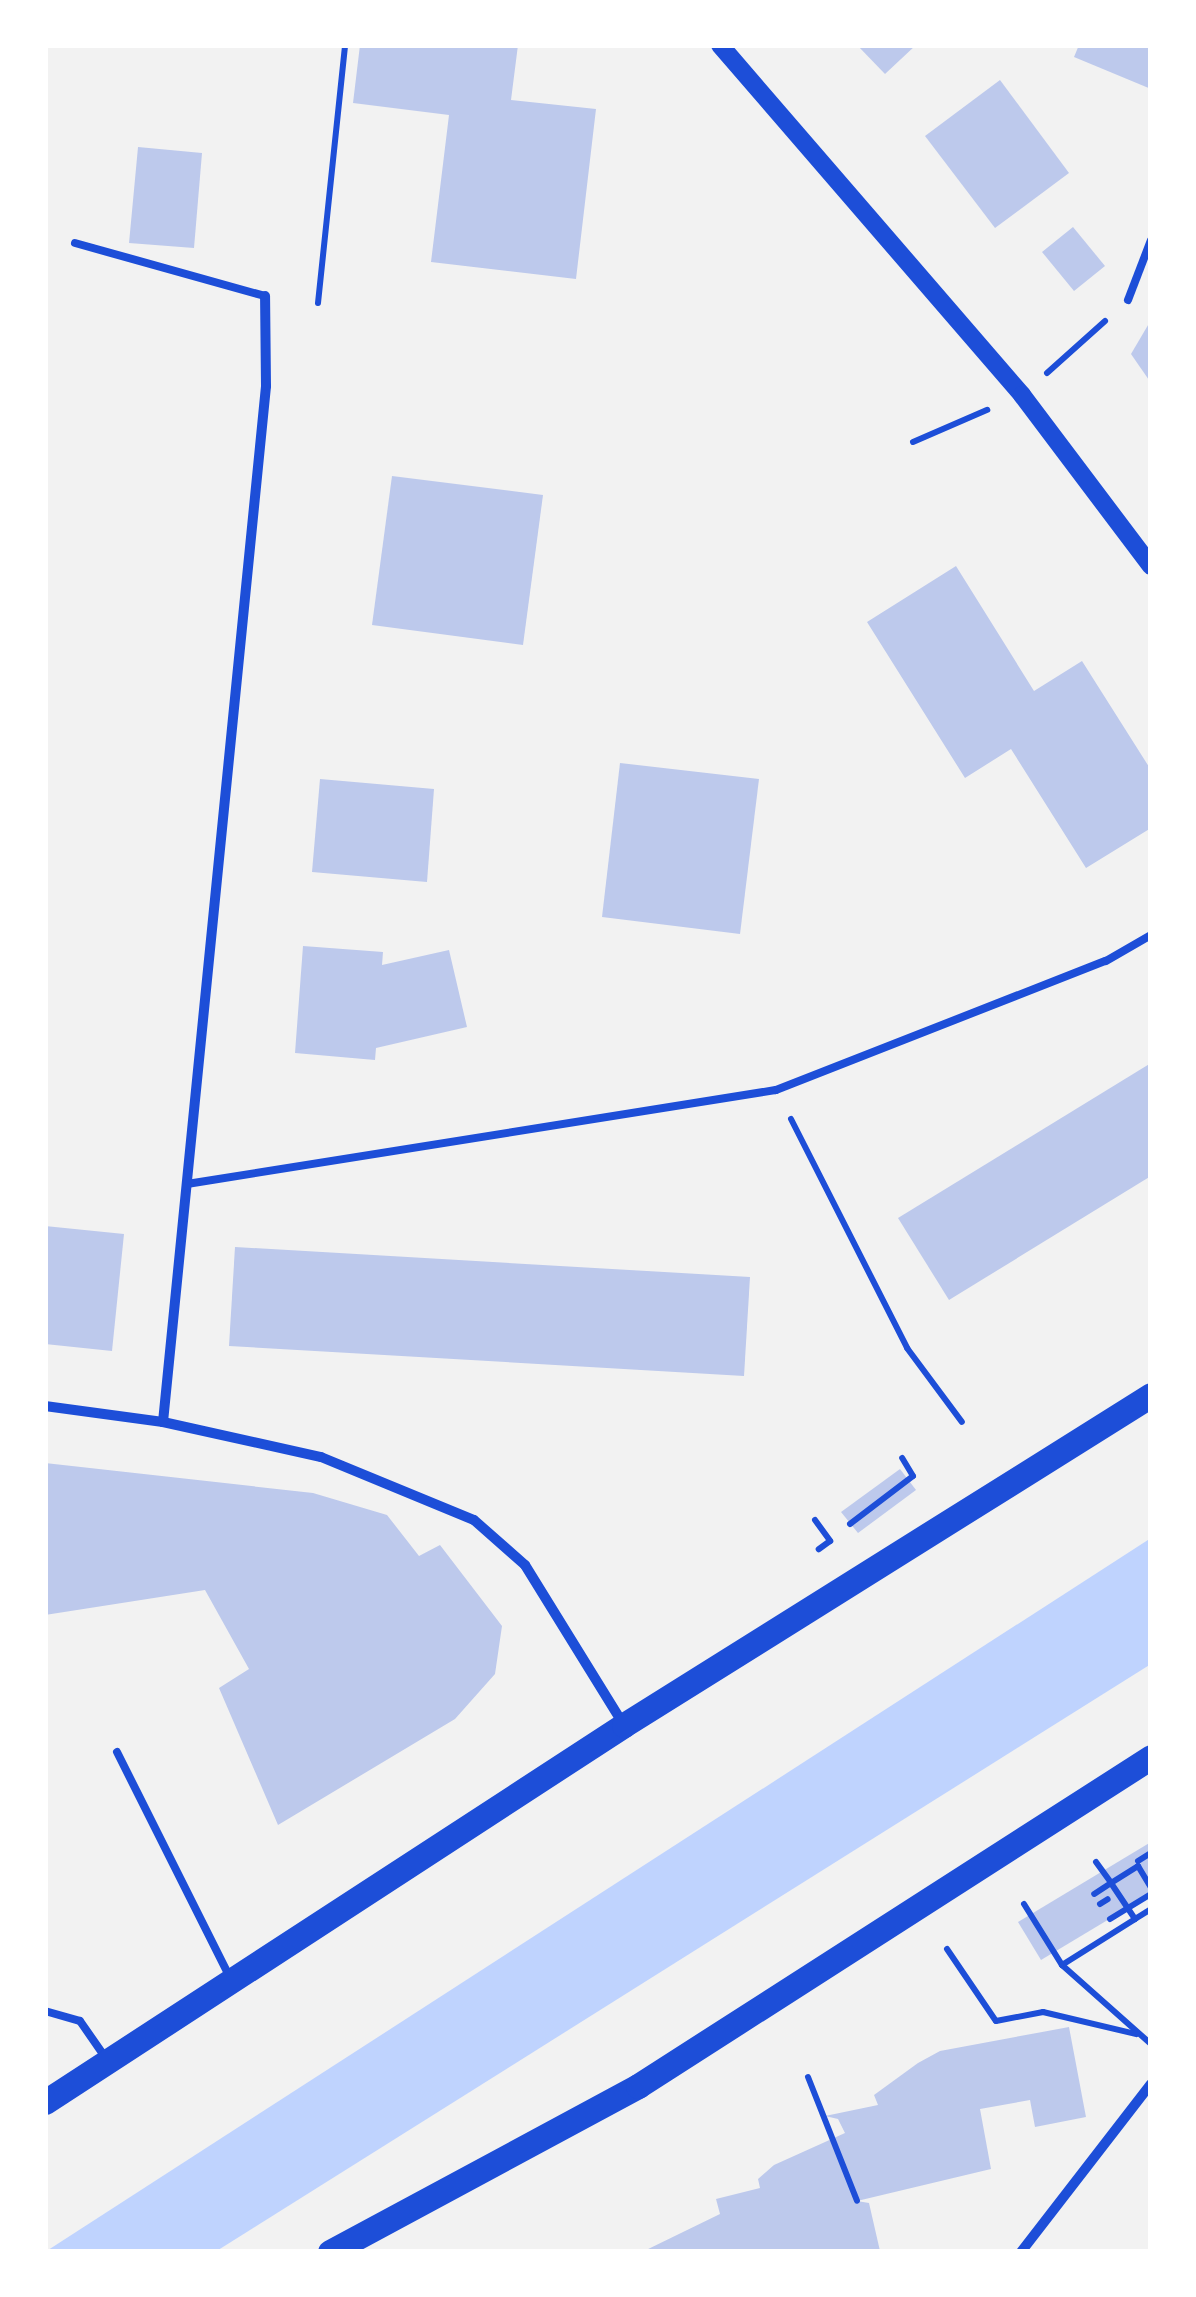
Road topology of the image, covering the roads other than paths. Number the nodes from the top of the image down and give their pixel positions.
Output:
1 (720, 45) edge
2 (1151, 240) edge
3 (76, 243) dead end
4 (265, 296) joint
5 (1128, 300) road end
6 (1151, 566) edge
7 (1151, 935) edge
8 (187, 1184) junction
9 (1151, 1395) edge
10 (45, 1406) edge
11 (163, 1422) junction
12 (624, 1725) junction
13 (117, 1752) dead end
14 (1151, 1757) edge
15 (234, 1983) junction
16 (45, 2002) edge
17 (48, 2011) edge
18 (110, 2064) junction
19 (1151, 2084) edge
20 (45, 2102) edge
21 (330, 2252) edge
22 (1021, 2252) edge

1 - 6 street
2 - 5 lane
3 - 4 lane
4 - 8 street
7 - 8 lane
8 - 11 street
9 - 12 main road
10 - 11 street
11 - 12 street
12 - 15 main road
13 - 15 lane
14 - 21 main road
15 - 18 main road
16 - 17 lane
17 - 18 lane
18 - 20 main road
19 - 22 street

